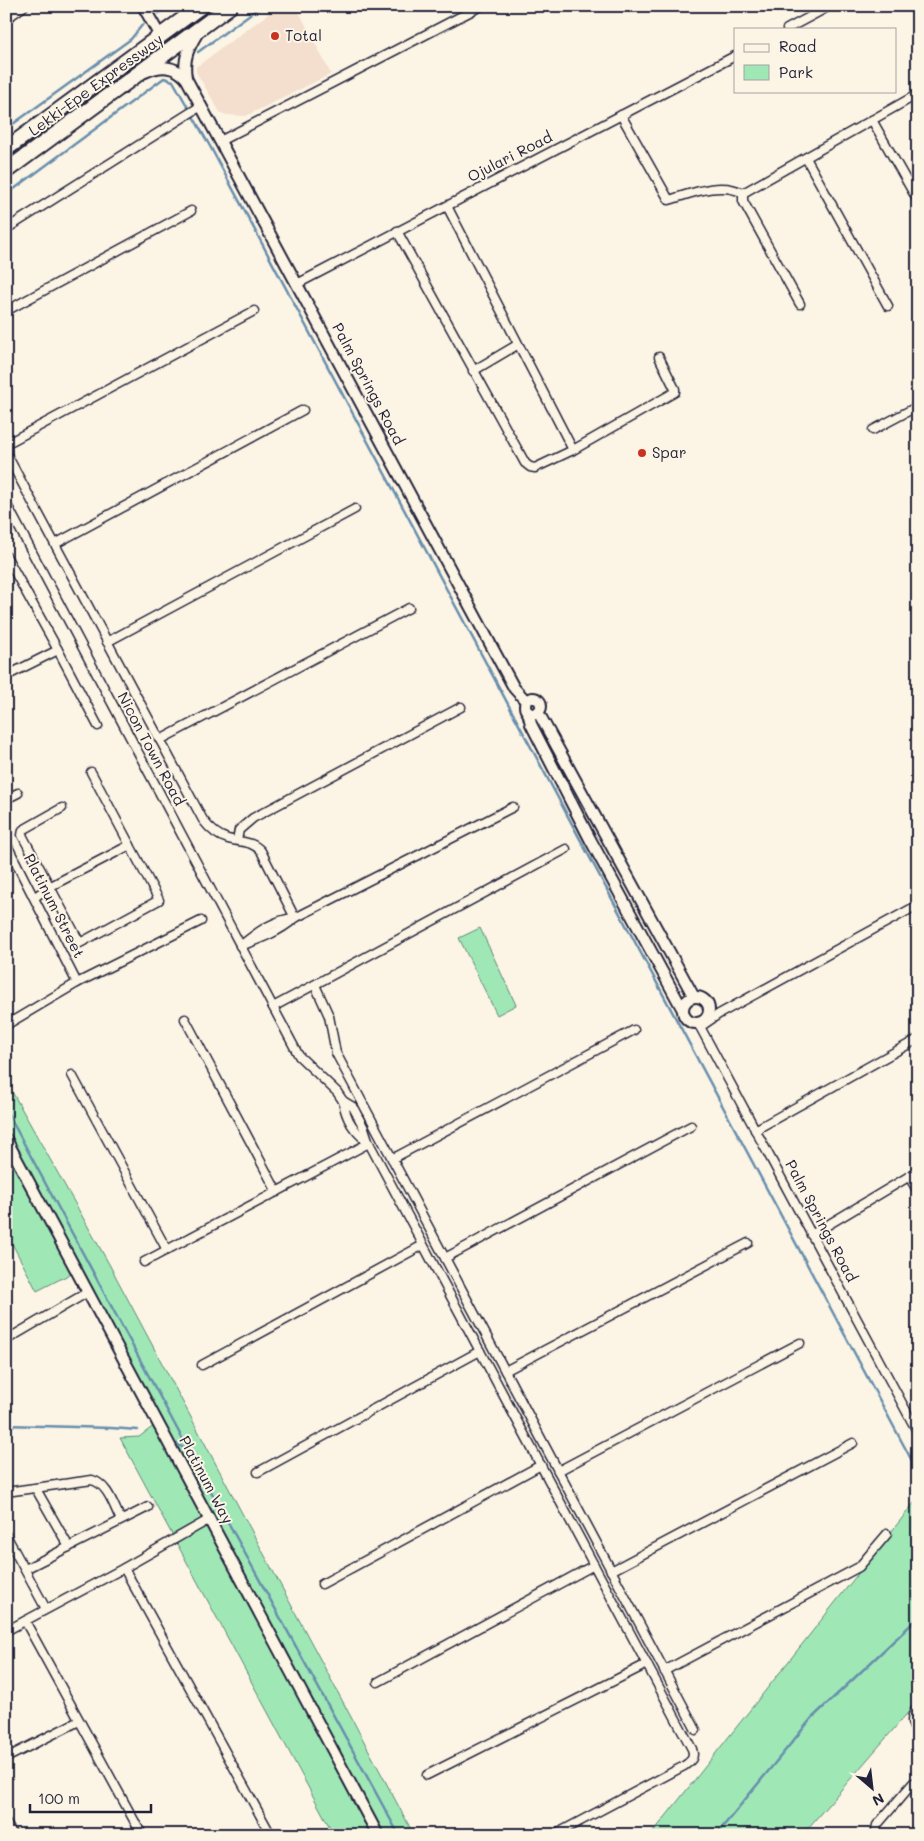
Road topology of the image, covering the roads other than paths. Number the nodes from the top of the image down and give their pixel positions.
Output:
1 (24, 6) edge
2 (144, 6) edge
3 (201, 6) edge
4 (230, 6) edge
5 (481, 6) edge
6 (830, 6) edge
7 (6, 18) edge
8 (201, 28) junction
9 (789, 28) edge
10 (160, 36) junction
11 (734, 57) edge
12 (136, 76) junction
13 (186, 78) junction
14 (918, 94) edge
15 (199, 107) junction
16 (622, 115) junction
17 (872, 120) junction
18 (220, 141) junction
19 (6, 150) edge
20 (806, 158) junction
21 (6, 171) edge
22 (743, 193) junction
23 (918, 201) edge
24 (447, 206) junction
25 (190, 211) dead end
26 (6, 229) edge
27 (397, 231) junction
28 (297, 284) junction
29 (800, 304) dead end
30 (888, 306) dead end
31 (6, 311) edge
32 (254, 311) dead end
33 (518, 345) junction
34 (659, 357) dead end
35 (473, 371) junction
36 (918, 406) edge
37 (303, 410) dead end
38 (873, 430) dead end
39 (6, 444) edge
40 (573, 450) junction
41 (6, 453) edge
42 (6, 503) edge
43 (355, 509) dead end
44 (55, 544) junction
45 (6, 556) edge
46 (409, 608) dead end
47 (107, 642) junction
48 (58, 650) junction
49 (6, 676) edge
50 (526, 701) junction
51 (461, 708) dead end
52 (533, 712) junction
53 (98, 726) dead end
54 (160, 740) junction
55 (91, 772) dead end
56 (18, 793) dead end
57 (6, 799) edge
58 (514, 807) dead end
59 (62, 808) dead end
60 (237, 840) junction
61 (6, 843) edge
62 (130, 845) junction
63 (566, 849) dead end
64 (49, 887) junction
65 (35, 897) junction
66 (918, 905) edge
67 (295, 918) junction
68 (202, 921) dead end
69 (240, 946) junction
70 (77, 982) junction
71 (315, 985) junction
72 (694, 997) junction
73 (273, 1007) junction
74 (683, 1010) junction
75 (185, 1019) dead end
76 (6, 1024) edge
77 (699, 1025) junction
78 (634, 1030) dead end
79 (918, 1039) edge
80 (72, 1075) dead end
81 (691, 1126) dead end
82 (755, 1130) junction
83 (6, 1139) edge
84 (369, 1143) junction
85 (392, 1159) junction
86 (918, 1171) edge
87 (909, 1176) junction
88 (277, 1192) junction
89 (918, 1192) edge
90 (811, 1235) junction
91 (748, 1242) dead end
92 (424, 1246) junction
93 (168, 1250) junction
94 (445, 1258) junction
95 (144, 1262) dead end
96 (88, 1292) junction
97 (6, 1340) edge
98 (800, 1343) dead end
99 (480, 1351) junction
100 (202, 1365) dead end
101 (505, 1371) junction
102 (918, 1433) edge
103 (853, 1443) dead end
104 (541, 1465) junction
105 (558, 1471) junction
106 (258, 1472) dead end
107 (36, 1489) junction
108 (6, 1492) edge
109 (148, 1507) dead end
110 (210, 1519) junction
111 (121, 1520) junction
112 (888, 1534) dead end
113 (6, 1535) edge
114 (69, 1547) junction
115 (594, 1565) junction
116 (124, 1568) junction
117 (25, 1569) junction
118 (611, 1571) junction
119 (322, 1584) dead end
120 (46, 1609) junction
121 (25, 1621) junction
122 (6, 1631) edge
123 (647, 1664) junction
124 (664, 1671) junction
125 (378, 1682) dead end
126 (918, 1706) edge
127 (79, 1721) junction
128 (696, 1730) dead end
129 (918, 1736) edge
130 (6, 1758) edge
131 (427, 1775) dead end
132 (913, 1783) dead end
133 (6, 1823) edge
134 (13, 1835) edge
135 (142, 1835) edge
136 (271, 1835) edge
137 (378, 1835) edge
138 (554, 1835) edge
139 (874, 1835) edge

1 - 7 street
2 - 10 street
3 - 10 highway, Lekki-Epe Expressway
4 - 8 highway, Lekki-Epe Expressway
5 - 18 street
6 - 9 street
8 - 12 highway, Lekki-Epe Expressway
8 - 13 street, Palm Springs Road
10 - 19 highway, Lekki-Epe Expressway
11 - 16 street, Ojulari Road
12 - 13 street
12 - 21 highway, Lekki-Epe Expressway
13 - 15 street, Palm Springs Road
14 - 17 street
15 - 18 street, Palm Springs Road
15 - 26 street
16 - 22 street
16 - 24 street, Ojulari Road
17 - 20 street
17 - 23 street
18 - 28 street, Palm Springs Road
20 - 22 street
20 - 30 street
22 - 29 street
24 - 27 street, Ojulari Road
24 - 33 street
25 - 31 street
27 - 28 street, Ojulari Road
27 - 35 street
28 - 50 street, Palm Springs Road
32 - 39 street
33 - 35 street
33 - 40 street
34 - 40 street
35 - 40 street
36 - 38 street
37 - 44 street
41 - 44 street
42 - 69 street, Nicon Town Road
43 - 47 street
44 - 47 street
45 - 48 street
46 - 54 street
47 - 54 street
48 - 49 street
48 - 53 street
50 - 52 street
50 - 52 street
51 - 60 street
52 - 72 street
52 - 74 street
54 - 60 street
55 - 62 street
56 - 57 street
58 - 67 street
59 - 64 street
60 - 67 street
61 - 65 street, Platinum Street
62 - 64 street
62 - 64 street
63 - 71 street
64 - 65 street
65 - 70 street, Platinum Street
66 - 77 street
67 - 69 street
68 - 70 street
69 - 73 street, Nicon Town Road
70 - 76 street
71 - 73 street
71 - 85 street
72 - 74 street
72 - 77 street
73 - 84 street, Nicon Town Road
74 - 77 street
75 - 88 street
77 - 82 street, Palm Springs Road
78 - 85 street
79 - 82 street
80 - 93 street
81 - 94 street
82 - 90 street, Palm Springs Road
83 - 96 street, Platinum Way
84 - 88 street
84 - 92 street, Nicon Town Road
85 - 94 street
86 - 87 street
87 - 89 street
87 - 90 street
88 - 93 street
90 - 102 street, Palm Springs Road
91 - 101 street
92 - 99 street, Nicon Town Road
92 - 100 street
93 - 95 street
94 - 101 street
96 - 97 street
96 - 110 street, Platinum Way
98 - 105 street
99 - 104 street, Nicon Town Road
99 - 106 street
101 - 105 street
103 - 118 street
104 - 115 street, Nicon Town Road
104 - 119 street
105 - 118 street
107 - 108 street
107 - 111 street
107 - 114 street
109 - 111 street
110 - 116 street
110 - 137 street, Platinum Way
111 - 114 street
112 - 124 street
113 - 117 street
114 - 117 street
115 - 123 street, Nicon Town Road
115 - 125 street
116 - 120 street
116 - 136 street
117 - 120 street
118 - 124 street
120 - 121 street
121 - 122 street
121 - 127 street
123 - 131 street
123 - 138 street, Nicon Town Road
124 - 128 street
126 - 129 street
127 - 130 street
127 - 135 street
132 - 139 street
133 - 134 street

